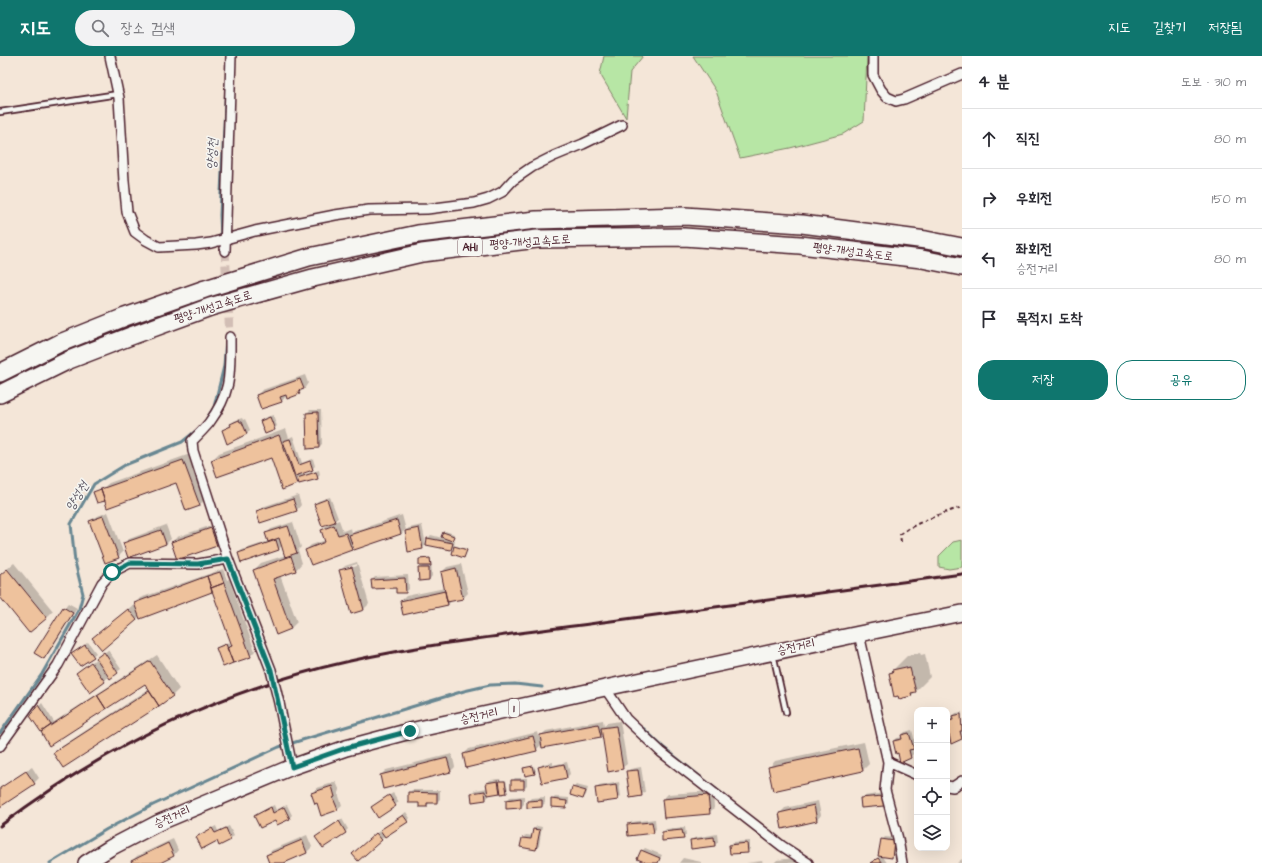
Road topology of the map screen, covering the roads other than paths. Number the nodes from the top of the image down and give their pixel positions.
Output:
1 (110, 56) edge
2 (231, 56) edge
3 (873, 56) edge
4 (962, 74) edge
5 (118, 94) junction
6 (0, 112) edge
7 (622, 126) dead end
8 (224, 239) junction
9 (962, 247) edge
10 (225, 252) tunnel mouth
11 (962, 267) edge
12 (230, 337) tunnel mouth
13 (0, 372) edge
14 (0, 394) edge
15 (228, 559) junction
16 (962, 613) edge
17 (859, 634) junction
18 (772, 652) junction
19 (605, 688) junction
20 (786, 712) dead end
21 (2, 740) edge
22 (888, 762) junction
23 (292, 767) junction
24 (914, 774) edge
25 (962, 781) edge
26 (950, 787) edge
27 (86, 863) edge
28 (808, 863) edge
29 (902, 863) edge

1 - 5 street
2 - 8 street
3 - 4 street
5 - 6 lane
5 - 8 street
7 - 8 street
8 - 10 street
9 - 13 highway, 평양-개성고속도로 / AH1
11 - 14 highway, 평양-개성고속도로 / AH1
12 - 15 street
15 - 21 street
15 - 23 street, bridge
16 - 17 main road, 승전거리 / 1
17 - 18 main road, 승전거리 / 1
17 - 22 street
18 - 19 main road, 승전거리 / 1
18 - 20 lane
19 - 23 main road, 승전거리 / 1
19 - 28 street
22 - 24 street
22 - 29 street
23 - 27 main road, 승전거리 / 1
25 - 26 street

